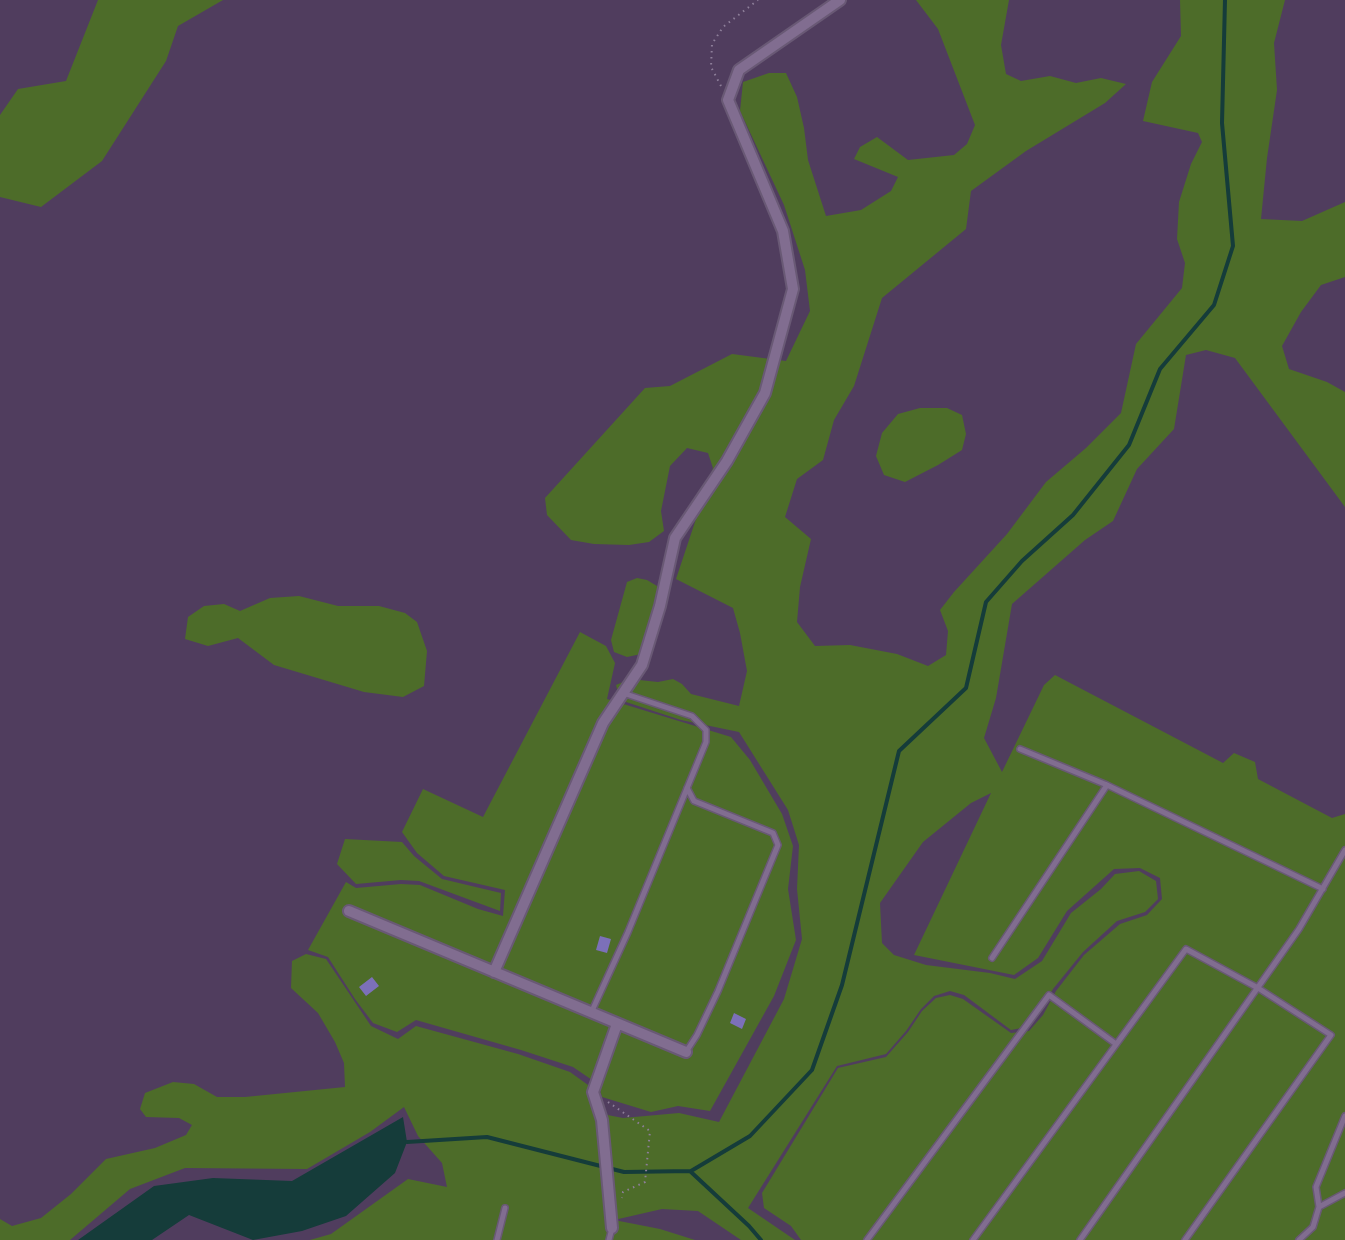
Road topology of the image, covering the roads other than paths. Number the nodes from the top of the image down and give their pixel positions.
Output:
1 (840, 0) edge
2 (623, 693) junction
3 (1020, 749) dead end
4 (1107, 786) junction
5 (687, 788) junction
6 (1345, 850) edge
7 (1323, 889) junction
8 (349, 911) dead end
9 (992, 958) dead end
10 (494, 972) junction
11 (1258, 988) junction
12 (591, 1013) junction
13 (617, 1024) junction
14 (1116, 1044) junction
15 (686, 1052) joint
16 (1345, 1116) edge
17 (1345, 1193) edge
18 (1319, 1207) junction
19 (505, 1208) dead end
20 (612, 1228) joint
21 (497, 1240) edge
22 (609, 1240) edge
23 (867, 1240) edge
24 (973, 1240) edge
25 (1080, 1240) edge
26 (1185, 1240) edge
27 (1299, 1240) edge

1 - 2 street
2 - 5 lane
2 - 10 street
3 - 4 lane
4 - 7 lane
4 - 9 lane
5 - 12 lane
5 - 15 lane
6 - 7 lane
7 - 11 lane
8 - 10 street
10 - 12 street
11 - 14 lane
11 - 25 lane
11 - 26 lane
12 - 13 street
13 - 15 street
13 - 20 street
14 - 23 lane
14 - 24 lane
16 - 18 lane
17 - 18 lane
18 - 27 lane
19 - 21 lane
20 - 22 lane

